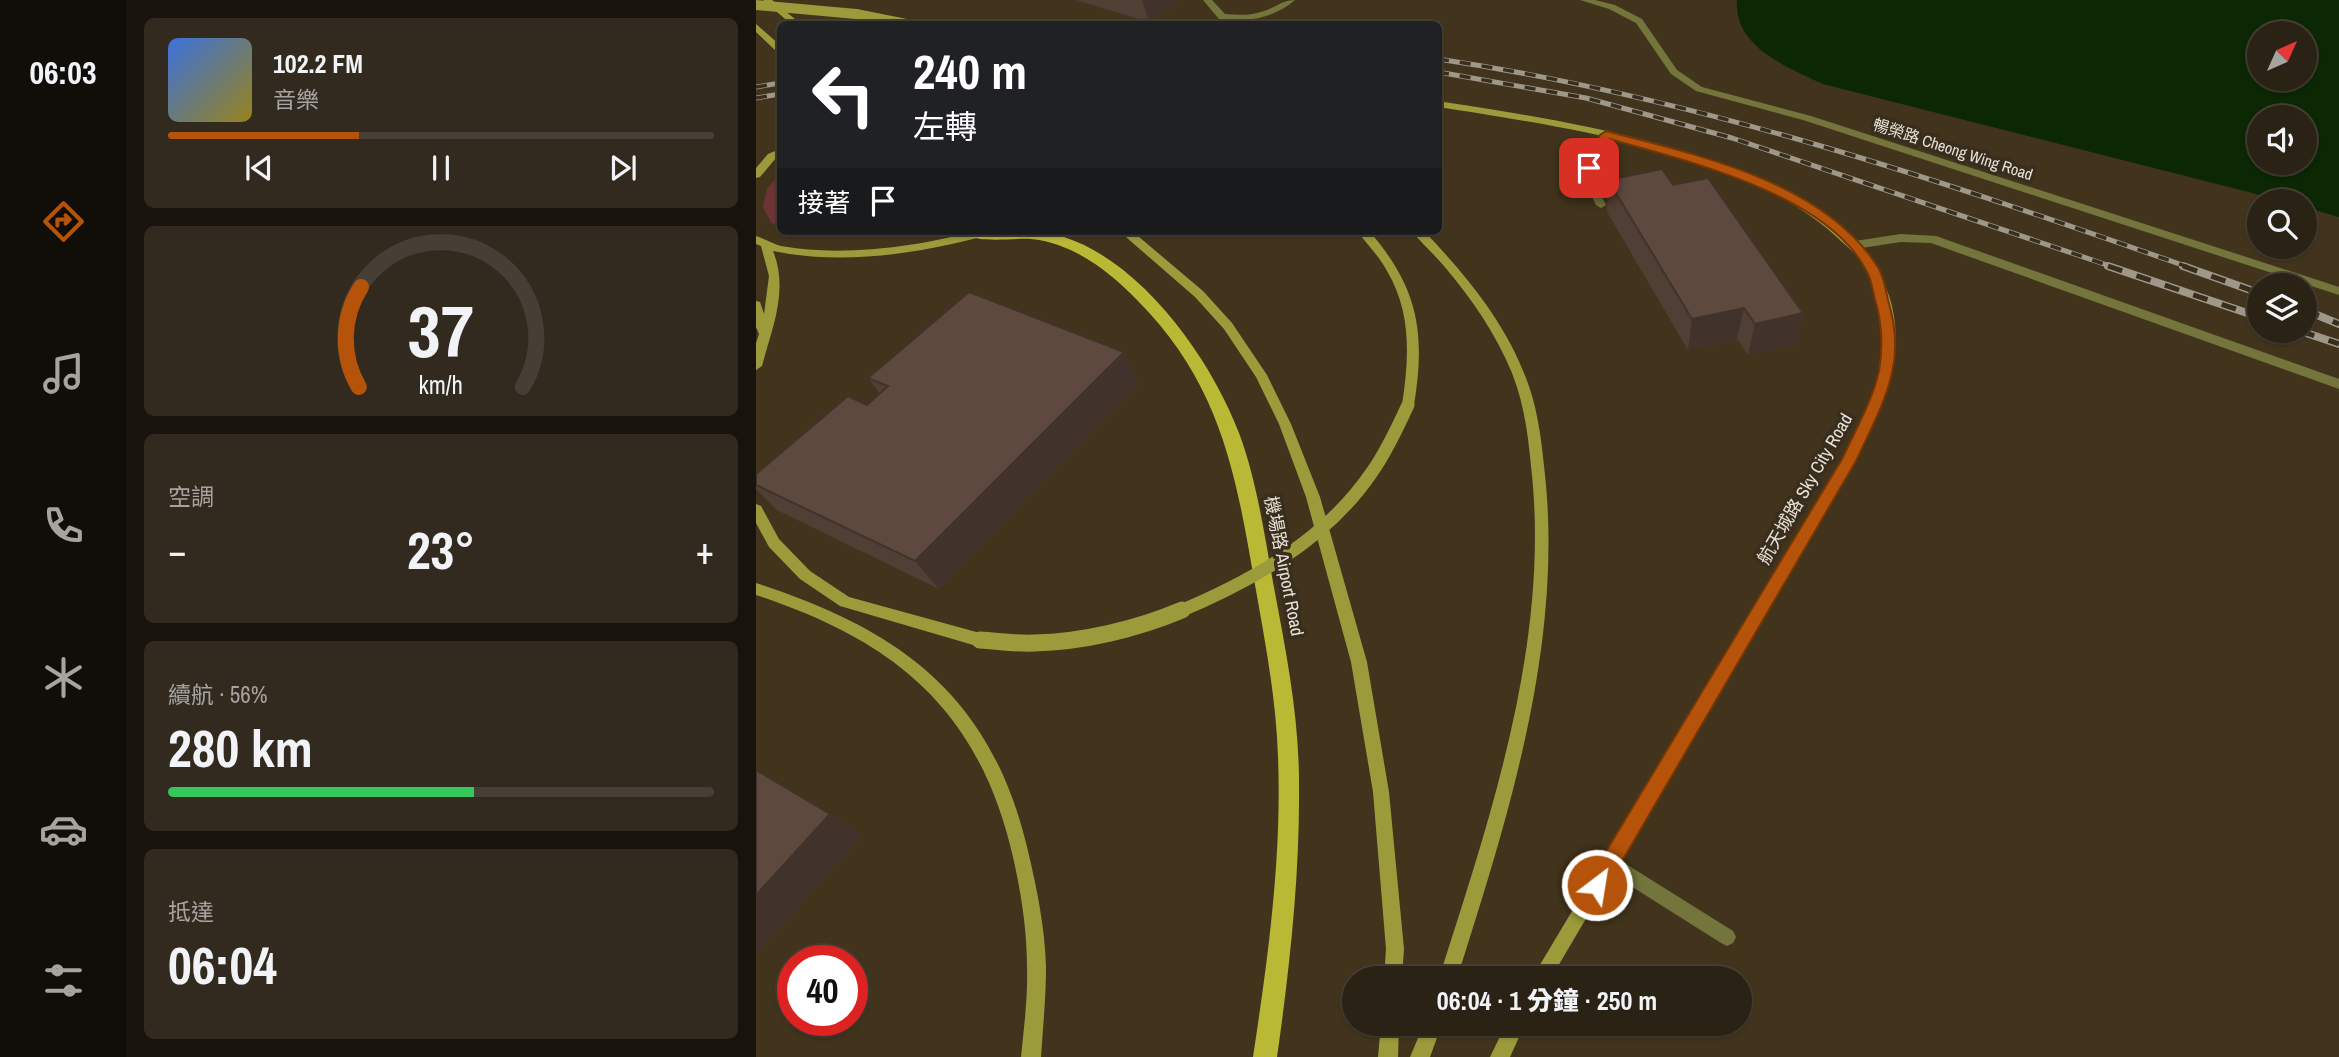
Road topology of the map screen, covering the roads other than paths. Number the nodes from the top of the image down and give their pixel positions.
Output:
1 (767, 0) edge
2 (1208, 0) edge
3 (1291, 0) edge
4 (1584, 0) edge
5 (756, 5) edge
6 (792, 21) edge
7 (889, 21) edge
8 (756, 27) edge
9 (777, 47) edge
10 (1442, 105) edge
11 (1606, 135) junction
12 (776, 154) edge
13 (756, 164) edge
14 (756, 174) edge
15 (1601, 205) dead end
16 (973, 235) edge
17 (1038, 235) edge
18 (1130, 235) edge
19 (1366, 235) edge
20 (1422, 235) edge
21 (761, 243) edge
22 (1855, 245) junction
23 (2339, 291) edge
24 (756, 304) edge
25 (764, 333) junction
26 (756, 366) edge
27 (2339, 384) edge
28 (756, 510) edge
29 (756, 589) edge
30 (1610, 863) junction
31 (1727, 937) dead end
32 (1394, 966) edge
33 (1452, 966) edge
34 (1548, 966) edge
35 (1389, 1036) edge
36 (1428, 1036) edge
37 (1510, 1036) edge
38 (1031, 1057) edge
39 (1265, 1057) edge
40 (1388, 1057) edge
41 (1420, 1057) edge
42 (1500, 1057) edge

1 - 6 street
2 - 3 lane
4 - 23 lane, 暢榮路 Cheong Wing Road
5 - 7 street, bridge
8 - 9 street
10 - 11 street, 航天城路 Sky City Road
11 - 15 lane
11 - 22 street, 航天城路 Sky City Road
12 - 13 lane
12 - 14 street
16 - 21 street
17 - 39 main road, 機場路 Airport Road
18 - 32 street
19 - 28 street, bridge
20 - 33 street
21 - 25 street
22 - 27 lane
22 - 30 street, 航天城路 Sky City Road
24 - 25 street
25 - 26 street
29 - 38 street
30 - 31 lane
30 - 34 street, 航天城路 Sky City Road
35 - 40 street
36 - 41 street
37 - 42 street

